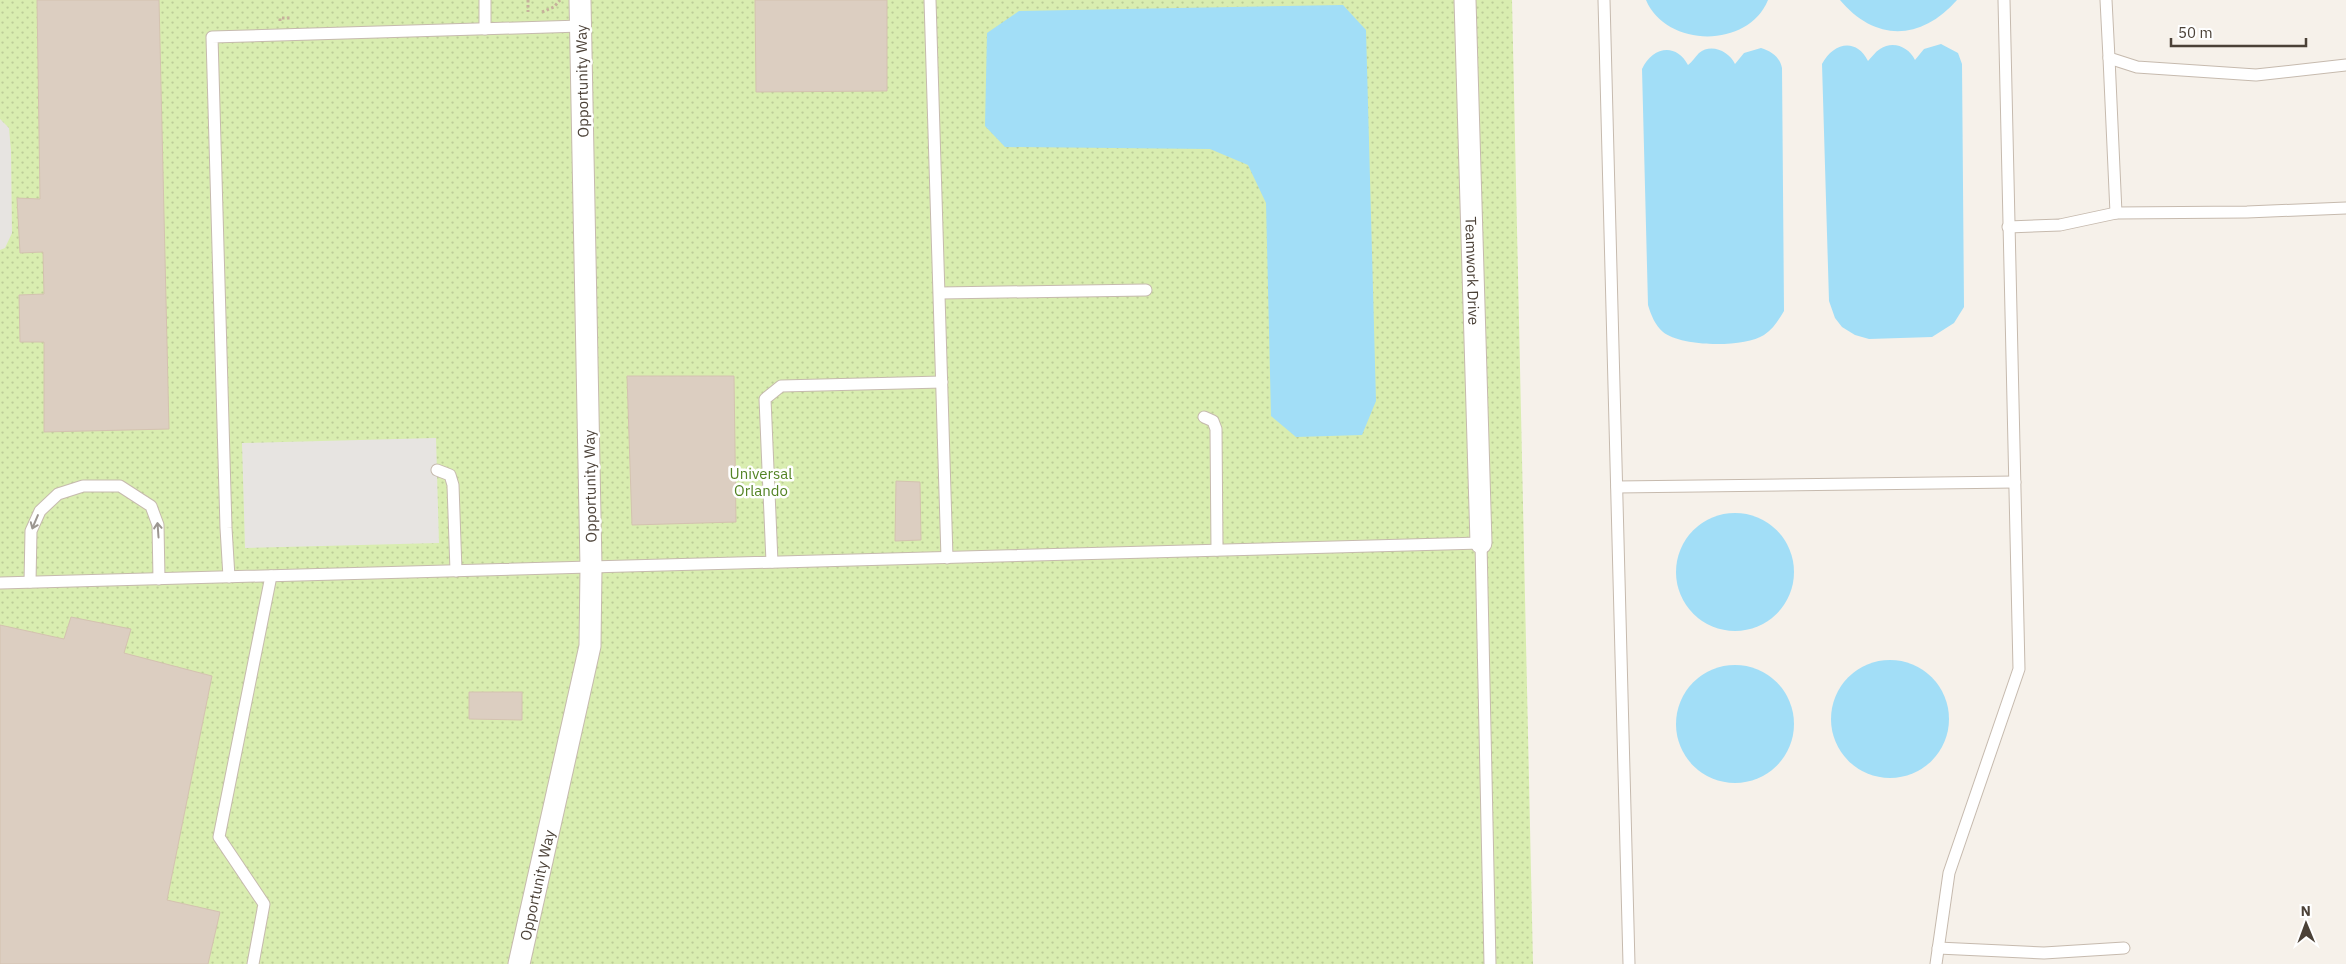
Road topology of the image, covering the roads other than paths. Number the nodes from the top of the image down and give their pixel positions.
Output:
1 (484, 0) edge
2 (580, 0) edge
3 (930, 0) edge
4 (1465, 0) edge
5 (1604, 0) edge
6 (2004, 0) edge
7 (2106, 0) edge
8 (581, 26) junction
9 (485, 29) junction
10 (2109, 58) junction
11 (2346, 60) edge
12 (2346, 66) edge
13 (2346, 208) edge
14 (2116, 213) junction
15 (2008, 227) junction
16 (1146, 290) dead end
17 (940, 293) junction
18 (942, 382) junction
19 (1204, 417) dead end
20 (437, 470) dead end
21 (2015, 482) junction
22 (1617, 487) junction
23 (1481, 544) junction
24 (1217, 550) junction
25 (947, 558) junction
26 (772, 562) junction
27 (592, 567) junction
28 (456, 571) junction
29 (271, 576) junction
30 (229, 577) junction
31 (159, 579) junction
32 (30, 582) junction
33 (0, 583) edge
34 (1938, 948) junction
35 (2124, 948) dead end
36 (253, 964) edge
37 (519, 964) edge
38 (1490, 964) edge
39 (1629, 964) edge
40 (1936, 964) edge

1 - 9 lane
2 - 8 street, Opportunity Way
3 - 17 lane
4 - 23 street, Teamwork Drive
5 - 22 lane
6 - 15 lane
7 - 10 lane
8 - 9 lane
8 - 27 street, Opportunity Way
9 - 30 lane
10 - 12 lane
10 - 14 lane
11 - 12 lane
13 - 14 lane
14 - 15 lane
15 - 21 lane
16 - 17 lane
17 - 18 lane
18 - 25 lane
18 - 26 lane
19 - 24 lane
20 - 28 lane
21 - 22 lane
21 - 34 lane
22 - 39 lane
23 - 24 lane
23 - 38 lane
24 - 25 lane
25 - 26 lane
26 - 27 lane
27 - 28 lane
27 - 37 street, Opportunity Way
28 - 29 lane
29 - 30 lane
29 - 36 lane
30 - 31 lane
31 - 32 lane
31 -> 32 lane
32 - 33 lane
34 - 35 lane
34 - 40 lane

